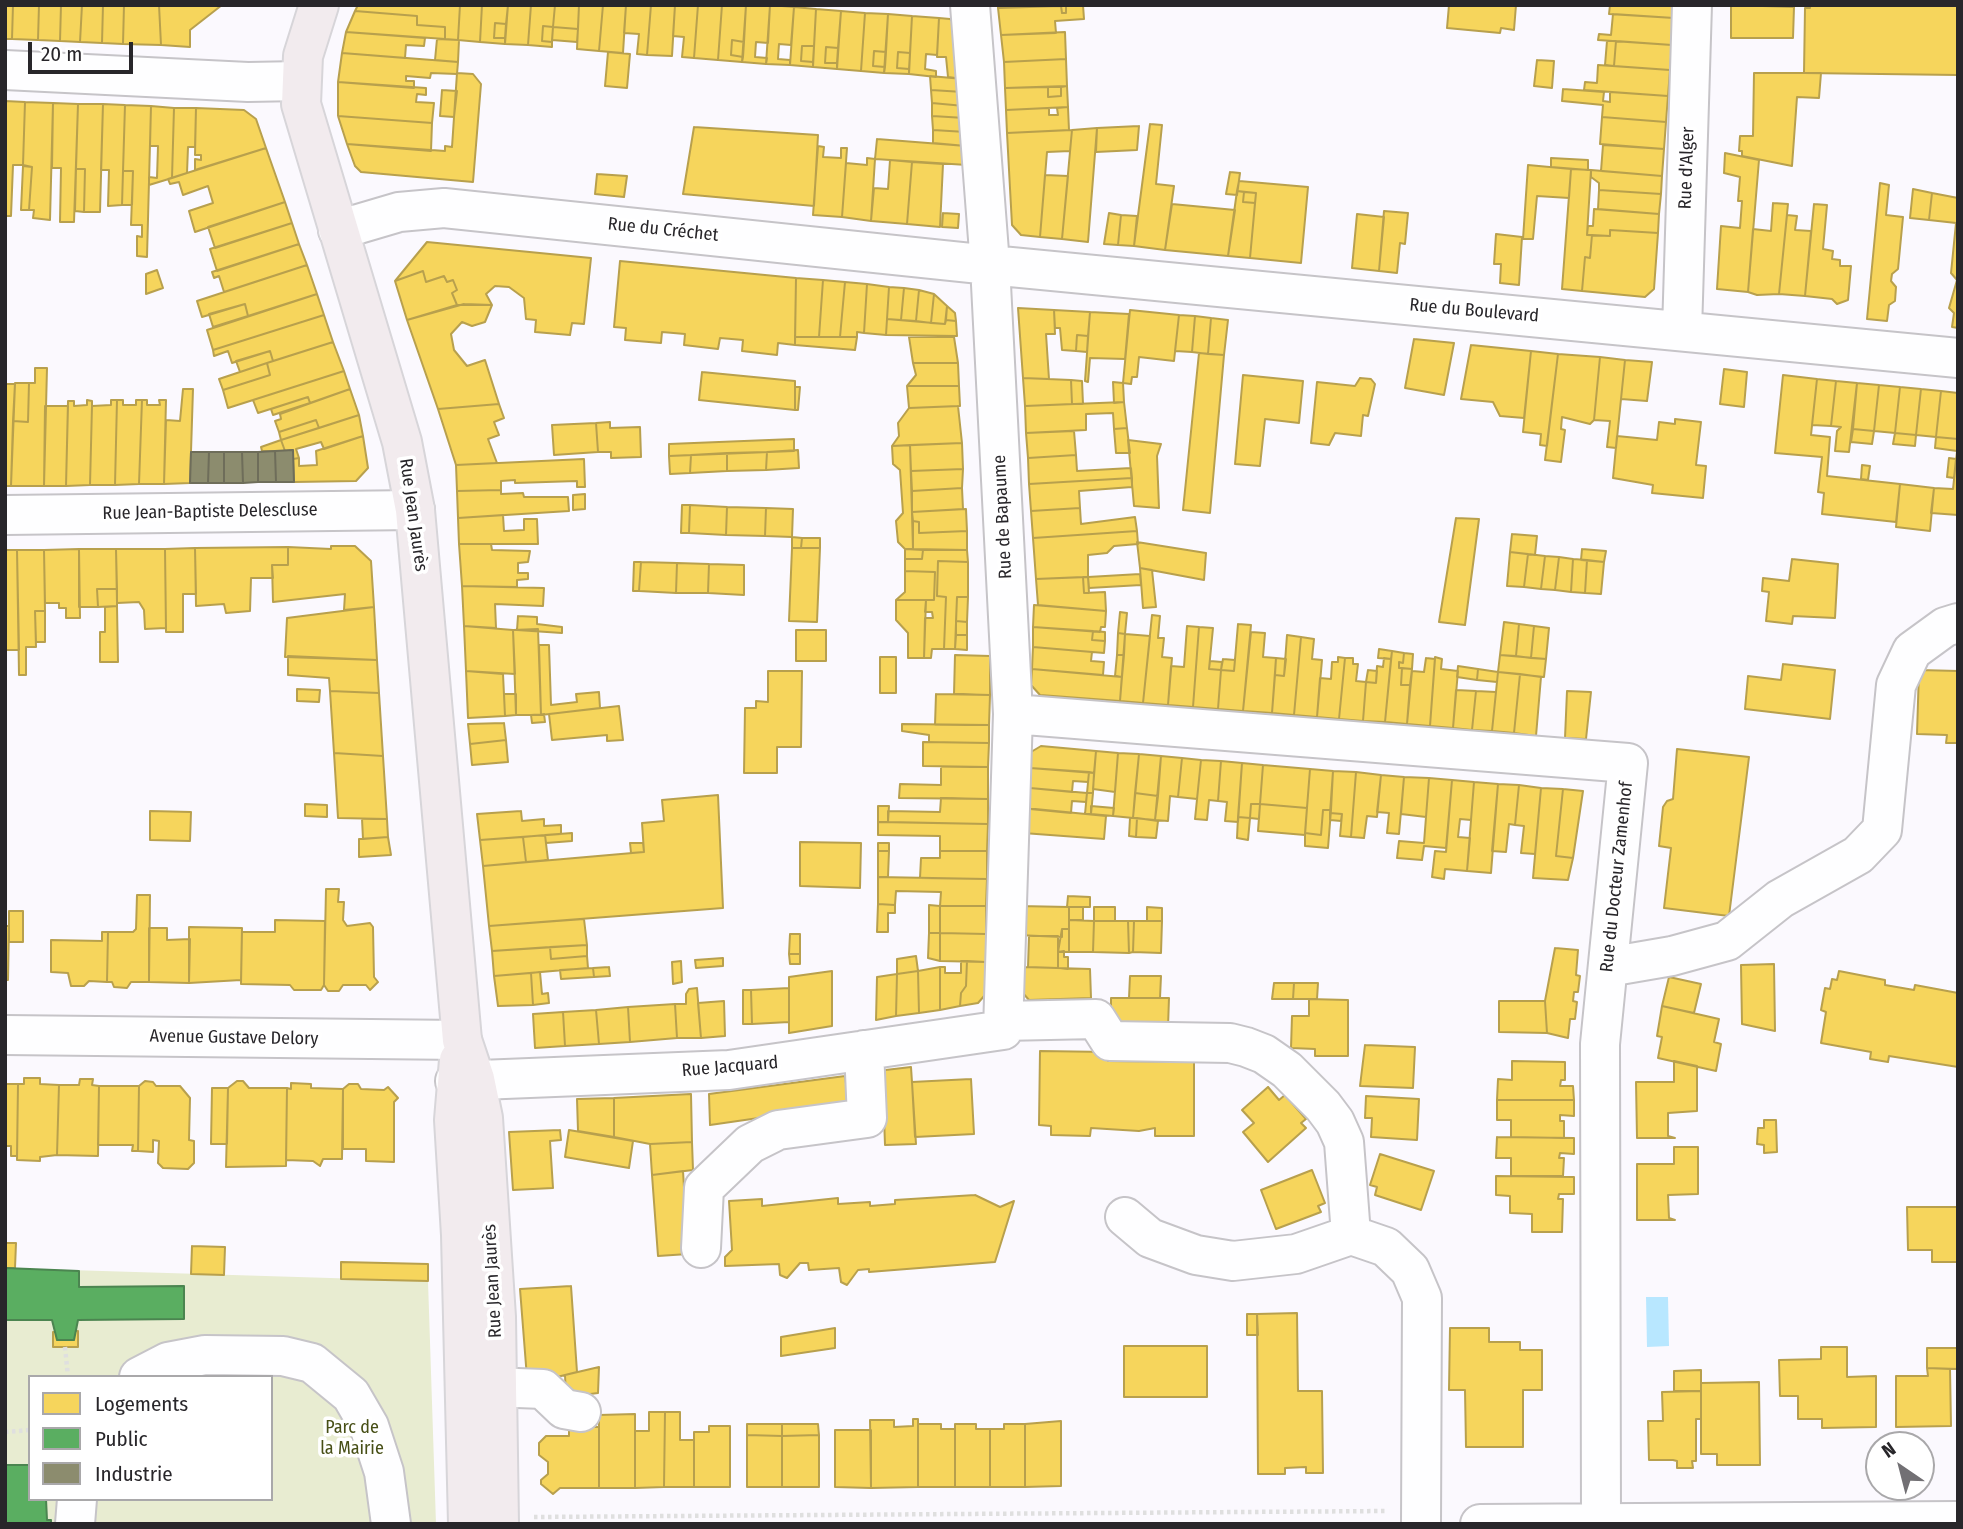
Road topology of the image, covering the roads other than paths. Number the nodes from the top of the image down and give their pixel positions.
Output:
1 (319, 5) edge
2 (970, 5) edge
3 (1692, 5) edge
4 (5, 70) edge
5 (300, 81) junction
6 (338, 230) junction
7 (990, 265) junction
8 (1682, 331) junction
9 (1958, 358) edge
10 (415, 510) junction
11 (5, 515) edge
12 (1958, 624) edge
13 (1013, 714) junction
14 (1608, 967) junction
15 (1003, 1026) junction
16 (5, 1035) edge
17 (462, 1040) junction
18 (864, 1050) junction
19 (465, 1080) junction
20 (1125, 1217) dead end
21 (1351, 1235) junction
22 (701, 1248) dead end
23 (143, 1375) edge
24 (482, 1386) junction
25 (581, 1412) dead end
26 (77, 1501) edge
27 (1421, 1517) edge
28 (510, 1520) edge
29 (1958, 1521) edge
30 (1601, 1522) edge
31 (75, 1524) edge
32 (391, 1524) edge
33 (468, 1524) edge
34 (1480, 1524) edge

1 - 5 main road, Rue Jean Jaurès
2 - 7 street, Rue de Bapaume
3 - 8 street, Rue d'Alger
4 - 5 street
5 - 6 main road, Rue Jean Jaurès
6 - 7 street, Rue du Créchet
6 - 10 main road, Rue Jean Jaurès
7 - 8 street, Rue du Boulevard
7 - 13 street, Rue de Bapaume
8 - 9 street, Rue du Boulevard
10 - 11 street, Rue Jean-Baptiste Delescluse
10 - 17 main road, Rue Jean Jaurès
12 - 14 street
13 - 14 street, Rue du Docteur Zamenhof
13 - 15 street, Rue de Bapaume
14 - 30 street, Rue du Docteur Zamenhof
15 - 18 street, Rue Jacquard
15 - 21 street, Rue Jacquard
16 - 17 street, Avenue Gustave Delory
17 - 19 main road, Rue Jean Jaurès
18 - 19 street, Rue Jacquard
18 - 22 street
19 - 24 main road, Rue Jean Jaurès
20 - 21 street
21 - 27 street
23 - 32 street
24 - 25 street
24 - 28 main road, Rue Jean Jaurès
24 - 33 main road, Rue Jean Jaurès
26 - 31 street
29 - 30 street
30 - 34 street

